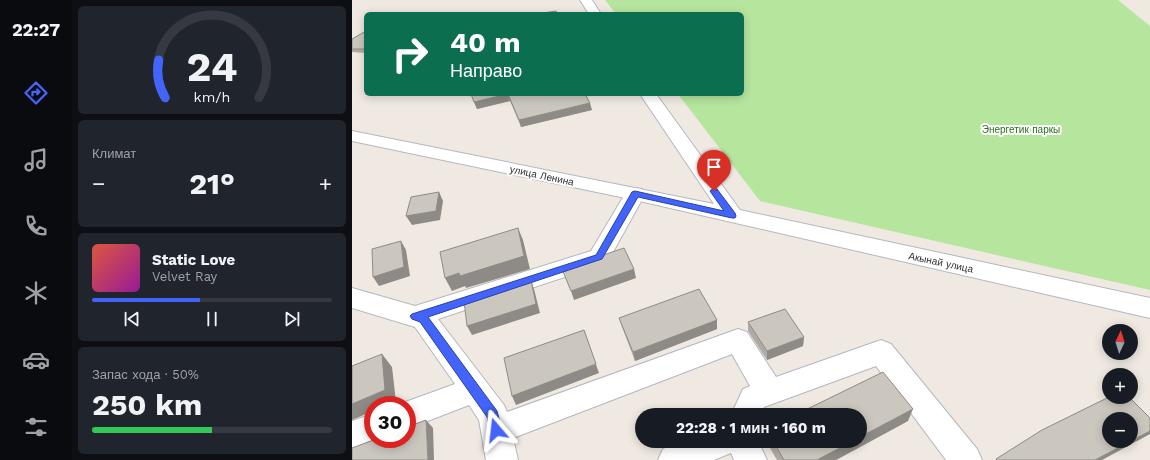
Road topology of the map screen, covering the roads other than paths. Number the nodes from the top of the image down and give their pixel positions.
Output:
1 (586, 0) edge
2 (594, 12) edge
3 (649, 96) edge
4 (352, 136) edge
5 (635, 194) junction
6 (732, 216) junction
7 (352, 298) edge
8 (1150, 308) edge
9 (416, 316) junction
10 (475, 390) junction
11 (769, 392) junction
12 (749, 408) edge
13 (416, 412) edge
14 (496, 430) junction
15 (364, 431) edge
16 (352, 436) edge
17 (706, 448) edge
18 (744, 448) edge
19 (502, 460) edge
20 (674, 460) edge
21 (750, 460) edge
22 (966, 460) edge

1 - 2 main road
3 - 6 main road
4 - 5 main road, улица Ленина
5 - 6 main road, улица Ленина
5 - 9 main road
6 - 8 main road, Акынай улица
7 - 9 main road
9 - 10 main road
10 - 13 main road
10 - 14 main road
11 - 12 main road
11 - 14 main road
11 - 22 main road
14 - 19 main road
15 - 16 main road
17 - 20 main road
18 - 21 main road

